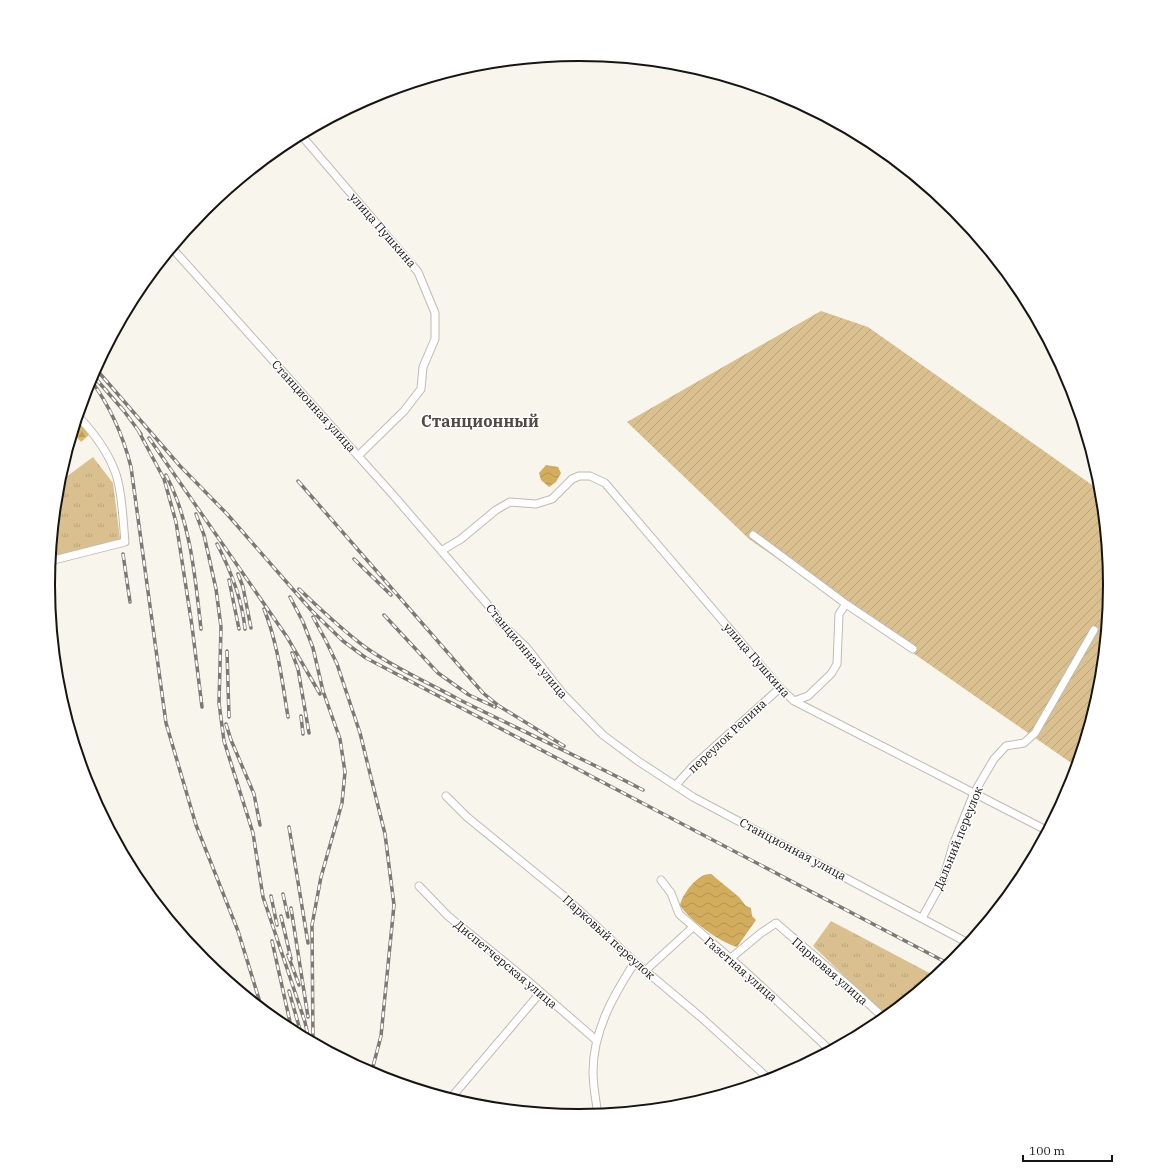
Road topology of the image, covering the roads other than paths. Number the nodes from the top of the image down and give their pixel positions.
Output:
1 (305, 139) edge
2 (175, 252) edge
3 (82, 420) edge
4 (358, 456) junction
5 (754, 535) dead end
6 (440, 551) junction
7 (56, 560) edge
8 (846, 604) junction
9 (1094, 630) dead end
10 (913, 649) dead end
11 (780, 688) junction
12 (794, 701) junction
13 (676, 786) junction
14 (974, 793) junction
15 (446, 796) dead end
16 (1044, 829) edge
17 (661, 880) dead end
18 (419, 886) dead end
19 (922, 918) junction
20 (693, 927) junction
21 (964, 941) edge
22 (731, 958) junction
23 (635, 962) junction
24 (646, 970) junction
25 (540, 993) junction
26 (881, 1015) edge
27 (596, 1040) junction
28 (827, 1048) edge
29 (765, 1076) edge
30 (454, 1094) edge
31 (597, 1109) edge

1 - 4 street, улица Пушкина
2 - 4 street, Станционная улица
3 - 7 street
4 - 6 street, Станционная улица
5 - 8 street
6 - 11 street, улица Пушкина
6 - 13 street, Станционная улица
8 - 10 street
8 - 12 street
9 - 14 street, Дальний переулок
11 - 12 street, улица Пушкина
11 - 13 street, переулок Репина
12 - 14 street, улица Пушкина
13 - 19 street, Станционная улица
14 - 16 street, улица Пушкина
14 - 19 street, Дальний переулок
15 - 23 street, Парковый переулок
17 - 20 street, Газетная улица
18 - 25 street, Диспетчерская улица
19 - 21 street, Станционная улица
20 - 22 street, Газетная улица
20 - 24 street
22 - 26 street, Парковая улица
22 - 28 street, Газетная улица
23 - 24 street, Парковый переулок
23 - 27 street
24 - 29 street, Парковый переулок
25 - 27 street, Диспетчерская улица
25 - 30 street
27 - 31 street

